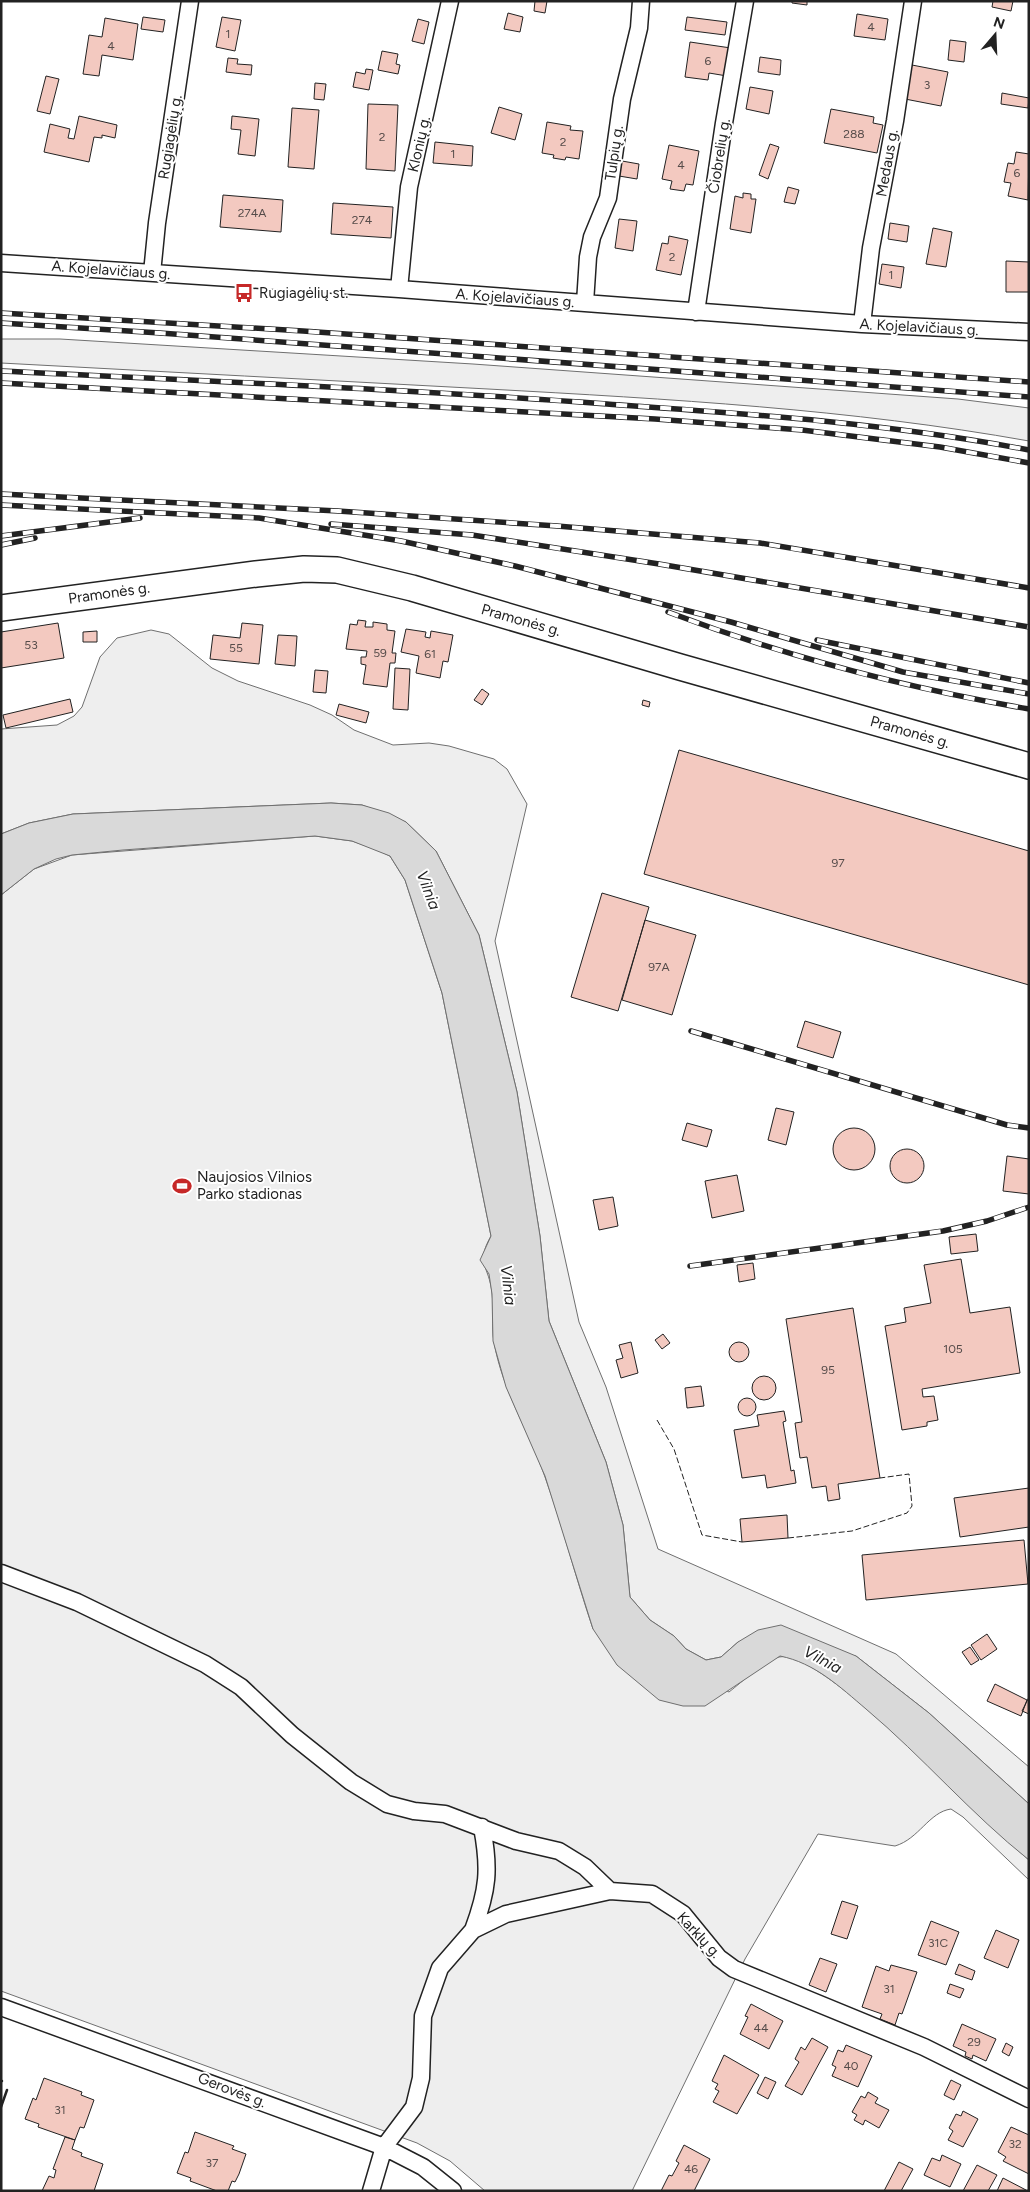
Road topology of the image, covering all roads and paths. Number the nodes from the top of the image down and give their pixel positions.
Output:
1 (190, 1) edge
2 (450, 1) edge
3 (641, 1) edge
4 (745, 1) edge
5 (912, 1) edge
6 (1, 262) edge
7 (152, 273) junction
8 (399, 289) junction
9 (585, 303) junction
10 (696, 312) junction
11 (862, 324) junction
12 (1029, 332) edge
13 (1, 608) edge
14 (1029, 766) edge
15 (1, 1573) edge
16 (482, 1827) junction
17 (610, 1890) junction
18 (473, 1930) junction
19 (1, 2007) edge
20 (1029, 2099) edge
21 (384, 2147) junction
22 (371, 2191) edge
23 (453, 2191) edge

1 - 7 street, Rugiagėlių g.
2 - 8 street, Klonių g.
3 - 9 street, Tulpių g.
4 - 10 street, Čiobrelių g.
5 - 11 street, Medaus g.
6 - 7 street, A. Kojelavičiaus g.
7 - 8 street, A. Kojelavičiaus g.
8 - 9 street, A. Kojelavičiaus g.
9 - 10 street, A. Kojelavičiaus g.
10 - 11 street, A. Kojelavičiaus g.
11 - 12 street, A. Kojelavičiaus g.
13 - 14 main road, Pramonės g.
15 - 16 street
16 - 17 street
16 - 18 street
17 - 18 street, Karklų g.
17 - 20 street, Karklų g.
18 - 21 street, Karklų g.
19 - 21 street, Gerovės g.
21 - 22 street
21 - 23 street, Gerovės g.

